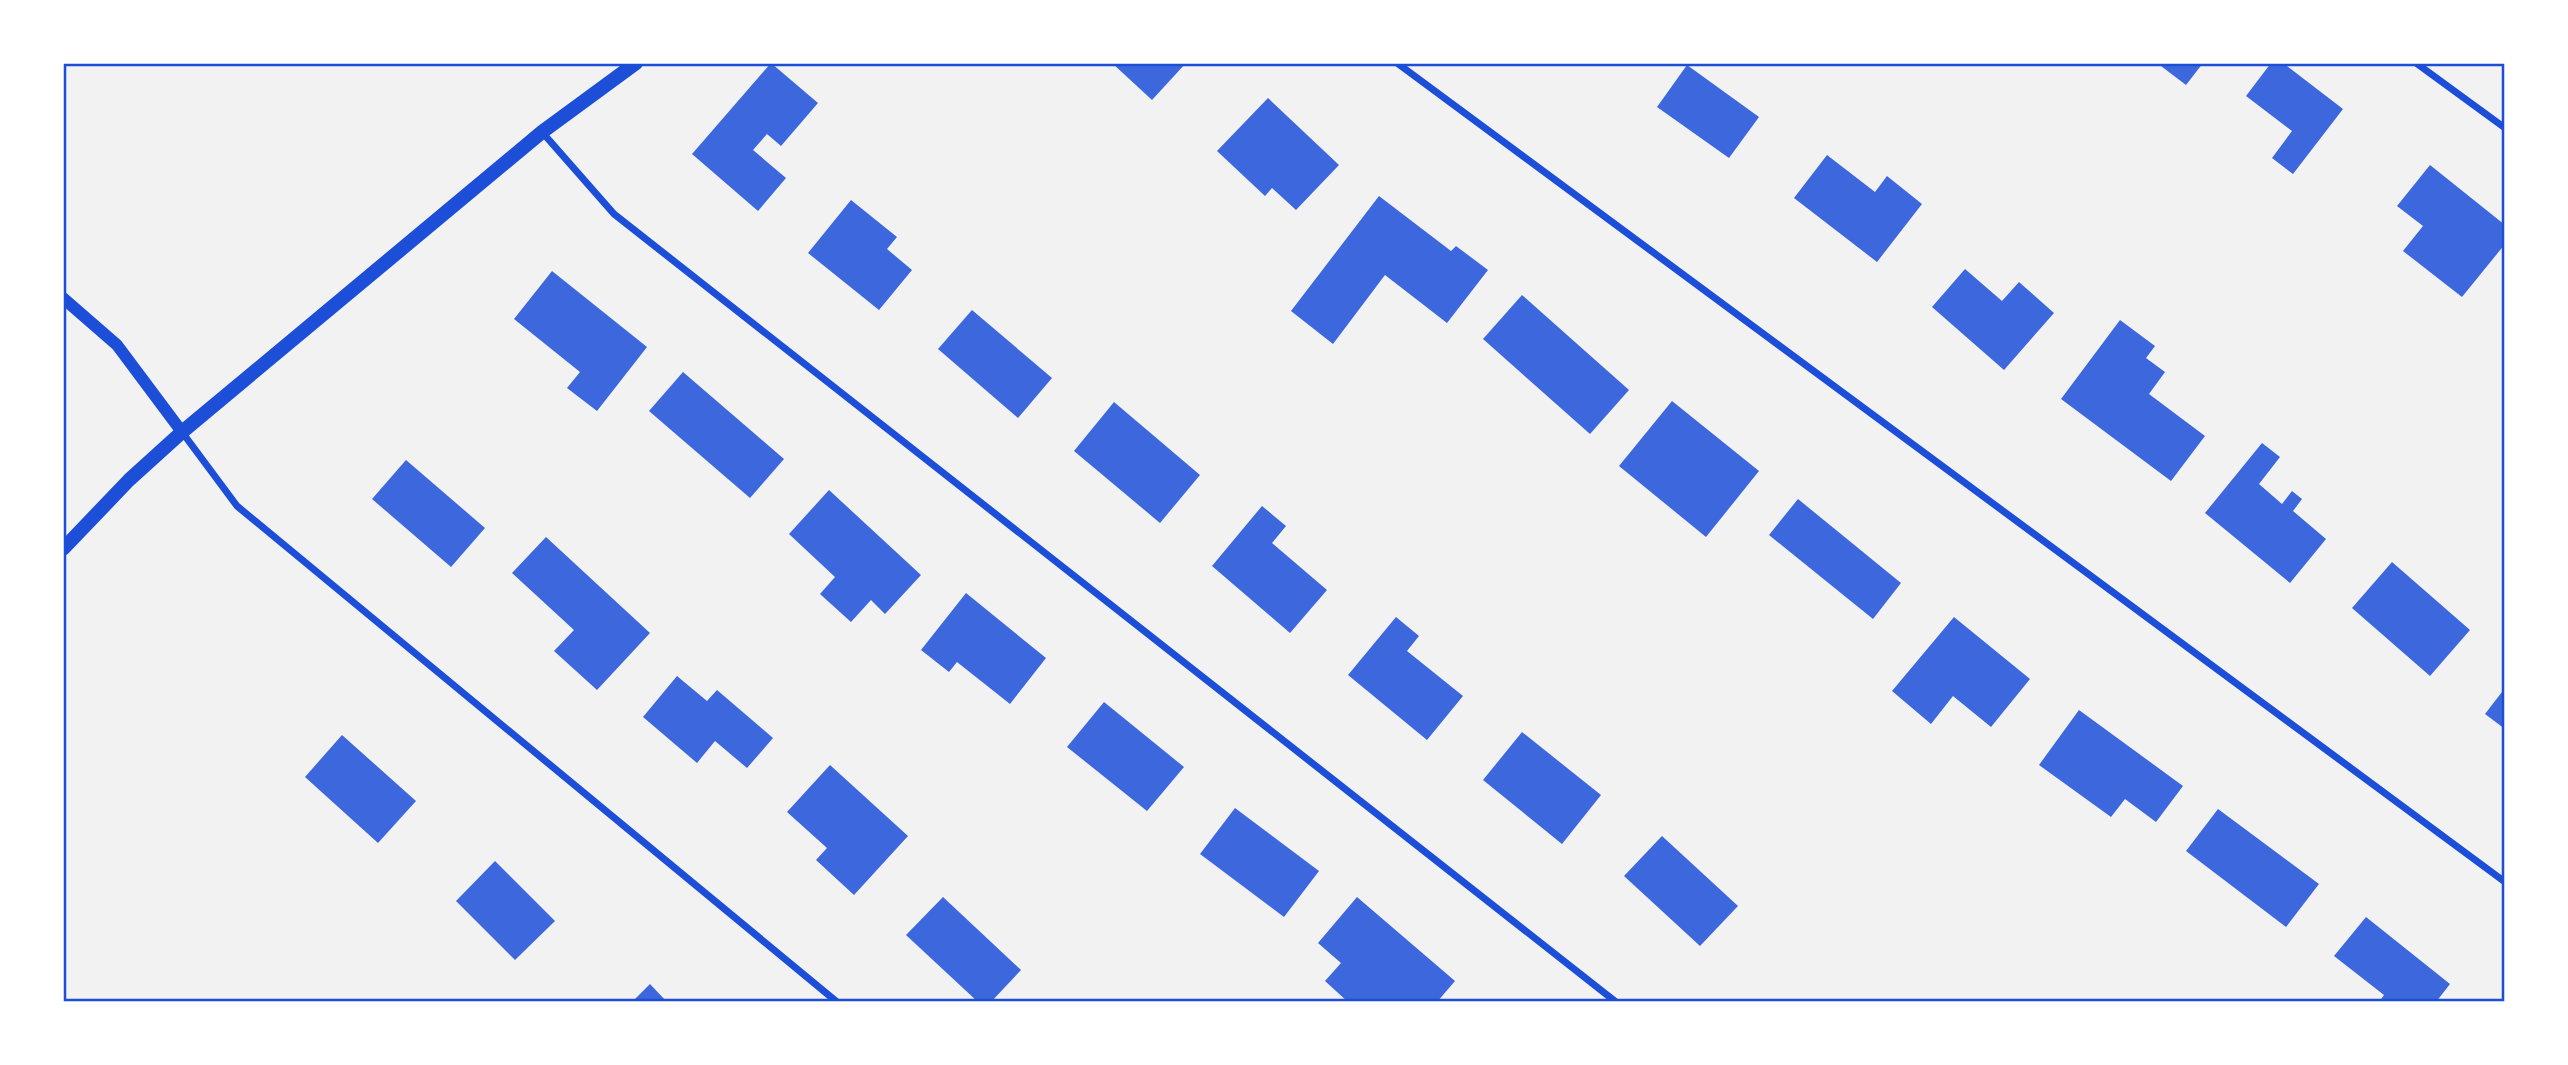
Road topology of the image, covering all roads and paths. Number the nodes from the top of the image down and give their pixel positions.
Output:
1 (636, 63) edge
2 (1397, 63) edge
3 (2416, 63) edge
4 (2505, 128) edge
5 (542, 132) junction
6 (63, 298) edge
7 (182, 432) junction
8 (63, 549) edge
9 (2505, 882) edge
10 (837, 1002) edge
11 (1616, 1002) edge

1 - 5 main road
2 - 9 street
3 - 4 street
5 - 7 main road
5 - 11 street
6 - 7 street
7 - 8 main road
7 - 10 street

